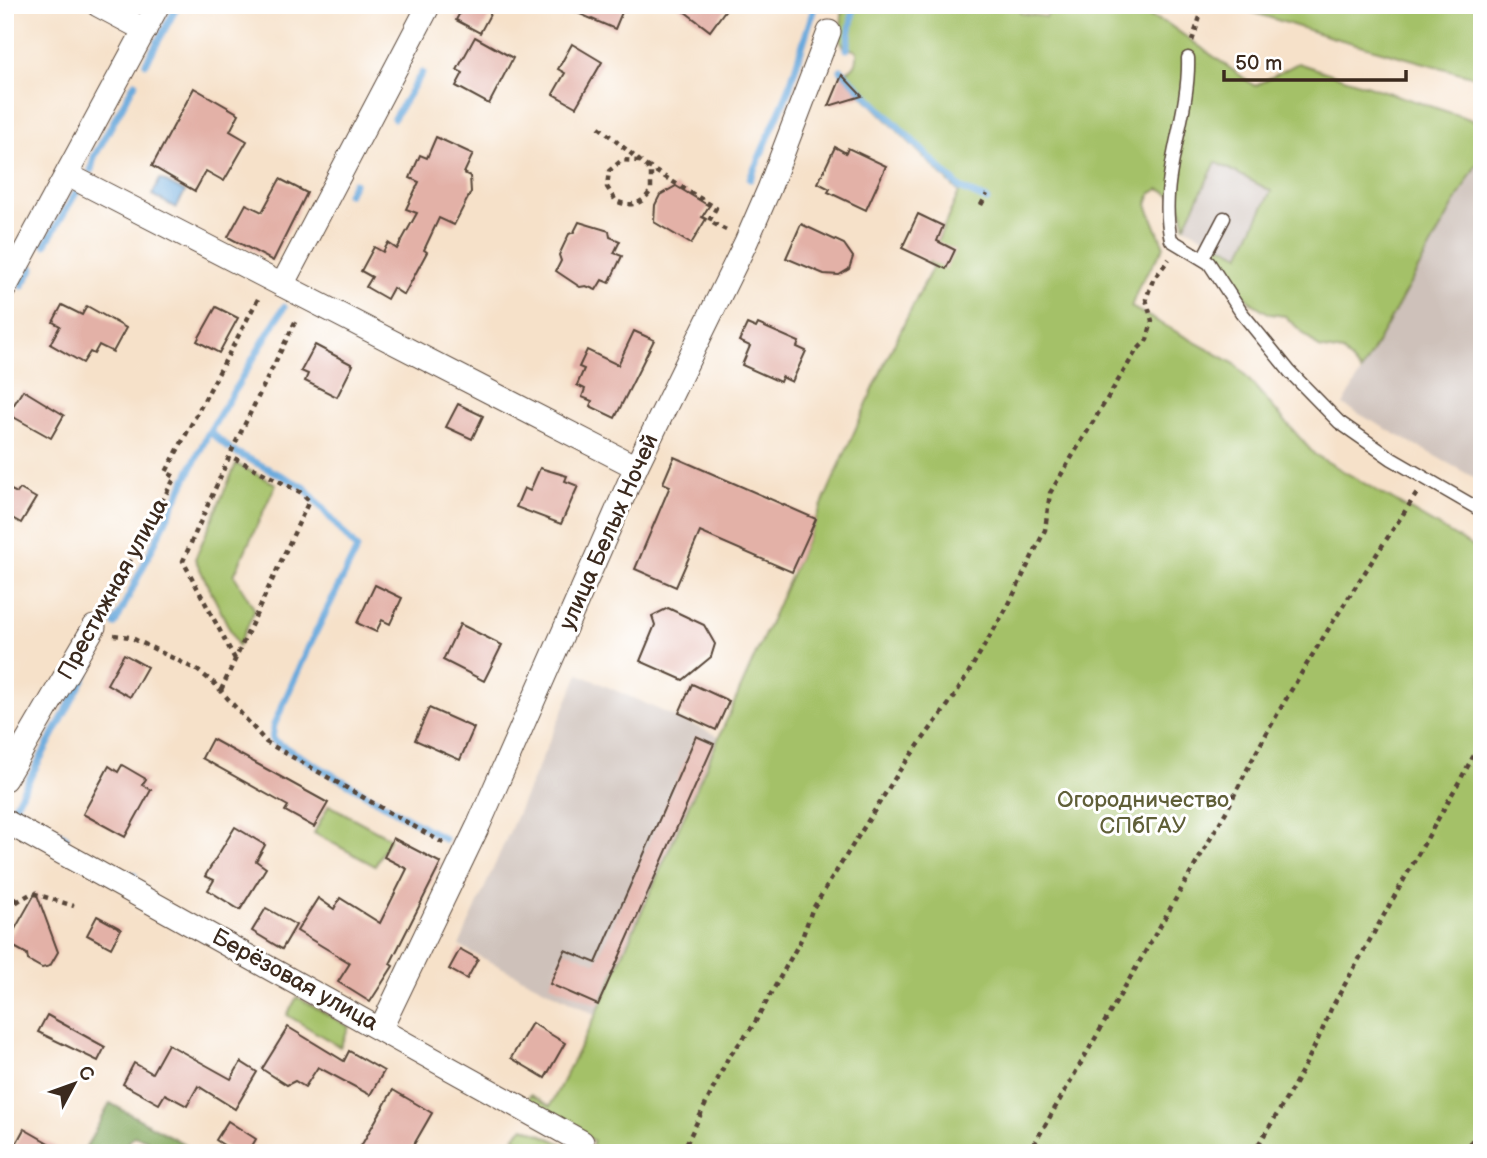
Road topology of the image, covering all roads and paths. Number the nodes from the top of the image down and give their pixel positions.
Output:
1 (98, 5) edge
2 (158, 5) edge
3 (429, 5) edge
4 (1204, 5) edge
5 (145, 30) junction
6 (829, 32) dead end
7 (1188, 58) joint
8 (598, 127) dead end
9 (639, 161) junction
10 (646, 166) junction
11 (68, 175) junction
12 (987, 194) dead end
13 (981, 205) dead end
14 (1224, 218) dead end
15 (726, 230) dead end
16 (1178, 246) junction
17 (1203, 258) junction
18 (282, 285) junction
19 (5, 288) edge
20 (307, 298) junction
21 (230, 456) junction
22 (636, 467) junction
23 (1427, 479) junction
24 (1482, 511) edge
25 (100, 630) junction
26 (235, 659) junction
27 (221, 691) junction
28 (1482, 741) edge
29 (5, 779) edge
30 (5, 821) edge
31 (464, 855) junction
32 (5, 894) edge
33 (18, 901) junction
34 (74, 906) dead end
35 (5, 917) edge
36 (381, 1028) junction
37 (1482, 1123) edge
38 (582, 1142) dead end
39 (682, 1153) edge
40 (1029, 1153) edge
41 (1253, 1153) edge
42 (1465, 1153) edge

1 - 5 street
2 - 5 street
3 - 18 street
4 - 7 path
5 - 11 street
6 - 22 street, улица Белых Ночей
7 - 16 lane
8 - 9 path
9 - 10 path
9 - 10 path
10 - 15 path
11 - 18 street
11 - 19 street
12 - 13 path
14 - 17 lane
16 - 17 lane
16 - 39 path
17 - 23 lane
18 - 20 street
18 - 25 path, Престижная улица
20 - 21 path
20 - 22 street
21 - 26 path
21 - 26 path
22 - 31 street, улица Белых Ночей
23 - 24 lane
23 - 40 path
25 - 27 path
25 - 29 street, Престижная улица
26 - 27 path
27 - 31 path
28 - 41 path
30 - 36 street, Берёзовая улица
31 - 36 street, улица Белых Ночей
32 - 33 path
33 - 34 path
33 - 35 path
36 - 38 street, Берёзовая улица
37 - 42 path

